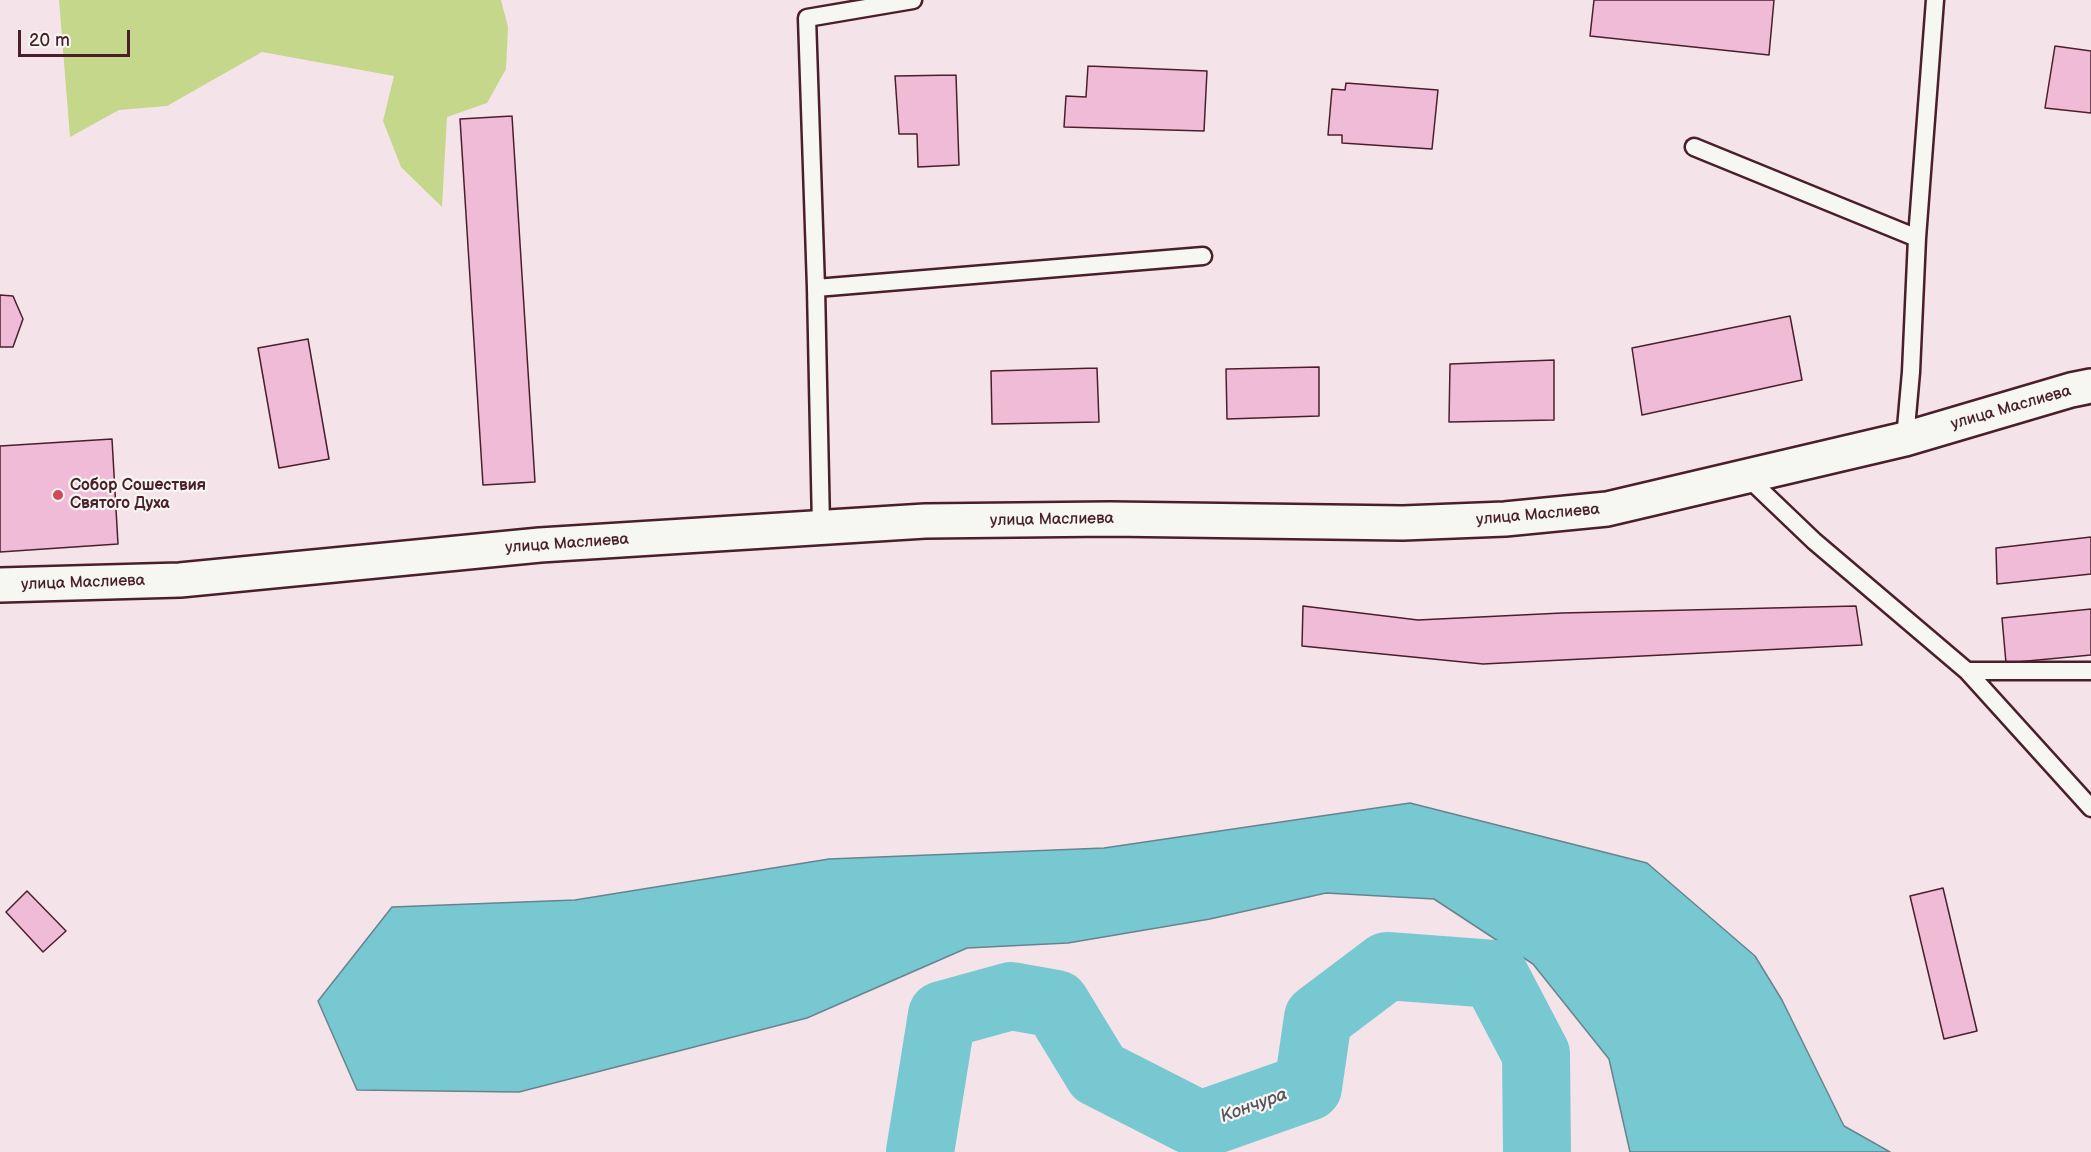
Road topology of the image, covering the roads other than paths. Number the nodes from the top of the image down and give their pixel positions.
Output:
1 (913, 0) edge
2 (1935, 0) edge
3 (1694, 147) dead end
4 (1917, 238) junction
5 (1203, 256) dead end
6 (816, 288) junction
7 (2091, 386) edge
8 (1905, 439) junction
9 (1746, 476) junction
10 (821, 526) junction
11 (0, 585) edge
12 (1967, 671) junction
13 (2091, 671) edge
14 (2091, 808) edge

1 - 6 lane
2 - 4 lane
3 - 4 lane
4 - 8 lane
5 - 6 lane
6 - 10 lane
7 - 8 street, улица Маслиева
8 - 9 street, улица Маслиева
9 - 10 street, улица Маслиева
9 - 12 lane
10 - 11 street, улица Маслиева
12 - 13 lane
12 - 14 lane

